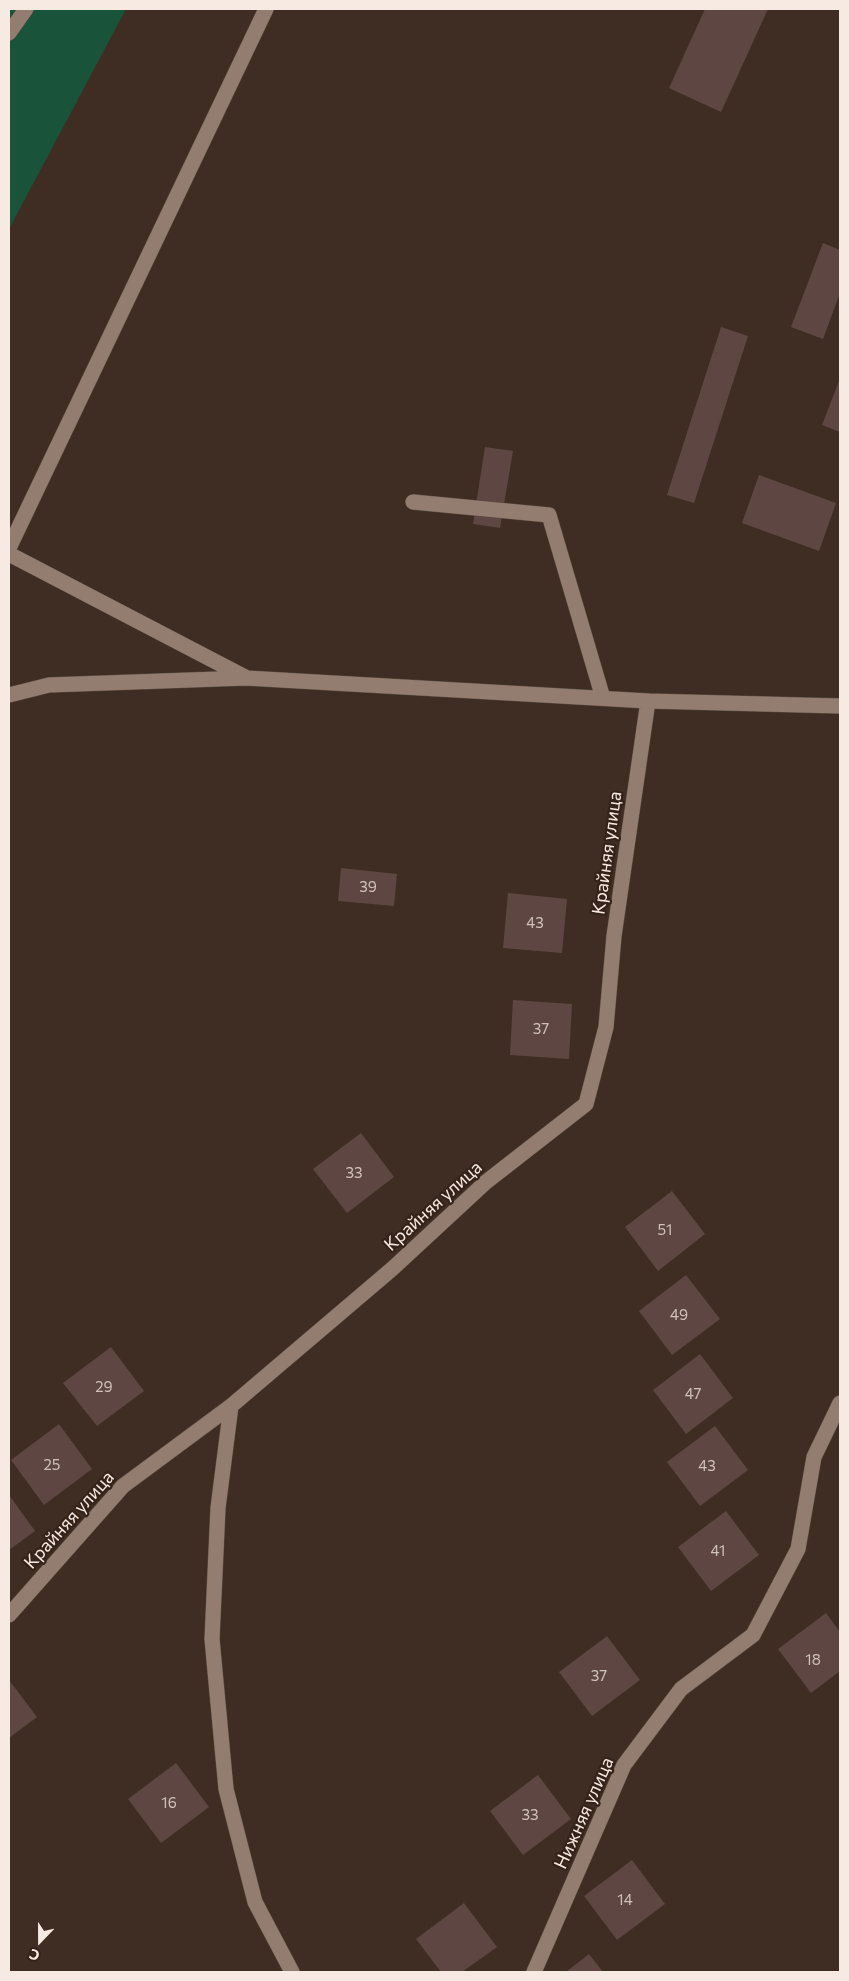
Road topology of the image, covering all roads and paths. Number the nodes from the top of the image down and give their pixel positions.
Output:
1 (26, 9) edge
2 (266, 9) edge
3 (9, 33) edge
4 (413, 502) dead end
5 (9, 548) edge
6 (9, 554) edge
7 (246, 678) junction
8 (9, 695) edge
9 (603, 698) junction
10 (648, 701) junction
11 (840, 706) edge
12 (840, 1403) edge
13 (231, 1406) junction
14 (9, 1615) edge
15 (292, 1972) edge
16 (534, 1972) edge

1 - 3 street
2 - 5 street
4 - 9 street
6 - 7 street
7 - 8 street
7 - 9 street
9 - 10 street
10 - 11 street
10 - 13 street, Крайняя улица
12 - 16 street, Нижняя улица
13 - 14 street, Крайняя улица
13 - 15 street

